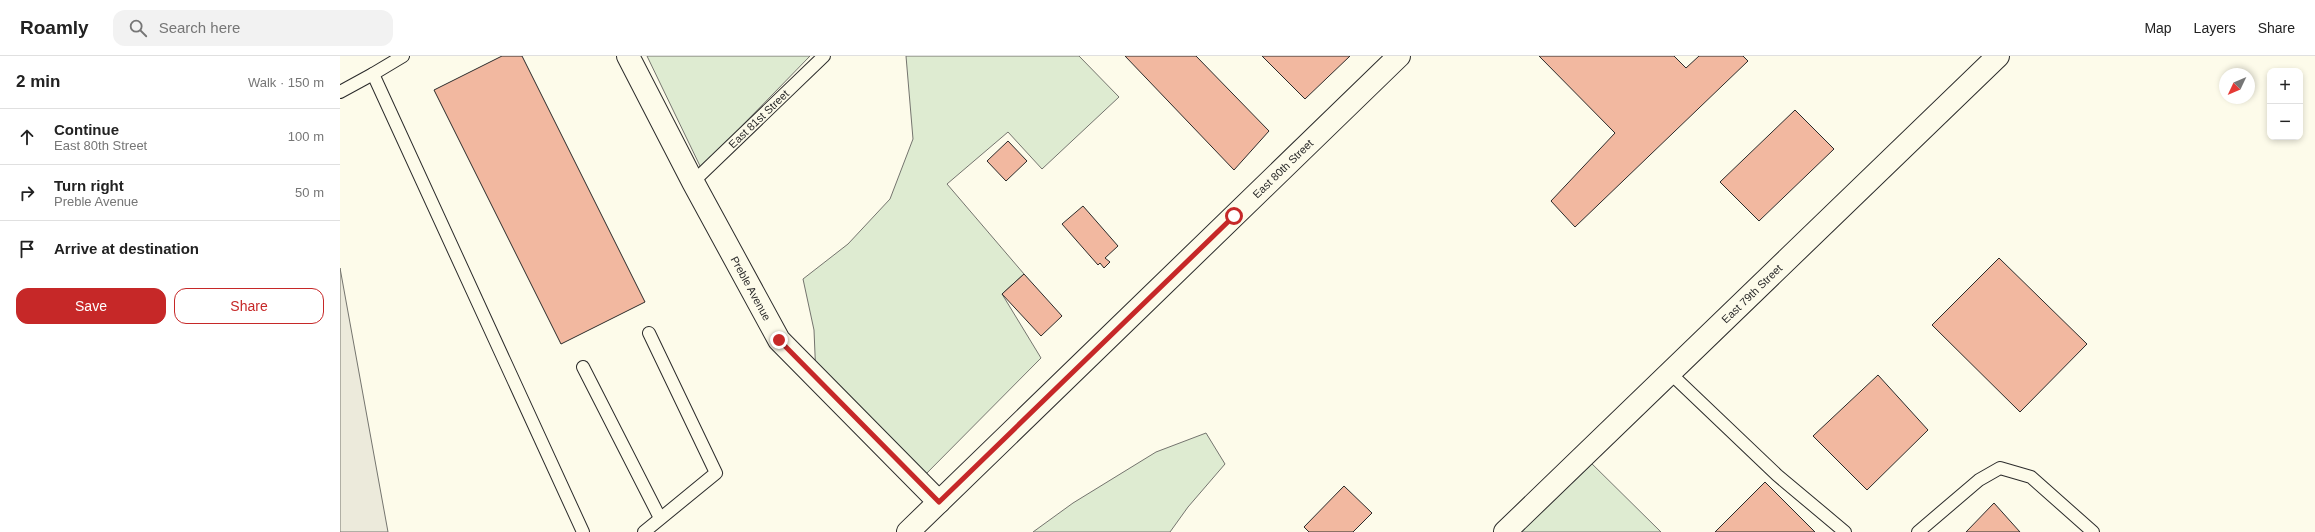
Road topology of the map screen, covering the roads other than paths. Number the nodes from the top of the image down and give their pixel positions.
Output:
1 (403, 56) edge
2 (628, 56) edge
3 (824, 56) edge
4 (1399, 56) edge
5 (1998, 56) edge
6 (373, 74) junction
7 (340, 92) edge
8 (693, 182) junction
9 (649, 333) dead end
10 (583, 367) dead end
11 (1670, 373) junction
12 (939, 502) junction
13 (660, 518) junction
14 (583, 532) edge
15 (644, 532) edge
16 (908, 532) edge
17 (1505, 532) edge
18 (1845, 532) edge
19 (1918, 532) edge
20 (2093, 532) edge

1 - 6 lane
2 - 8 street, Preble Avenue
3 - 8 lane, East 81st Street
4 - 12 street, East 80th Street
5 - 11 street, East 79th Street
6 - 7 lane
6 - 14 lane
8 - 12 street, Preble Avenue
9 - 13 lane
10 - 13 lane
11 - 17 street, East 79th Street
11 - 18 lane
12 - 16 street, East 80th Street
13 - 15 lane
19 - 20 lane

